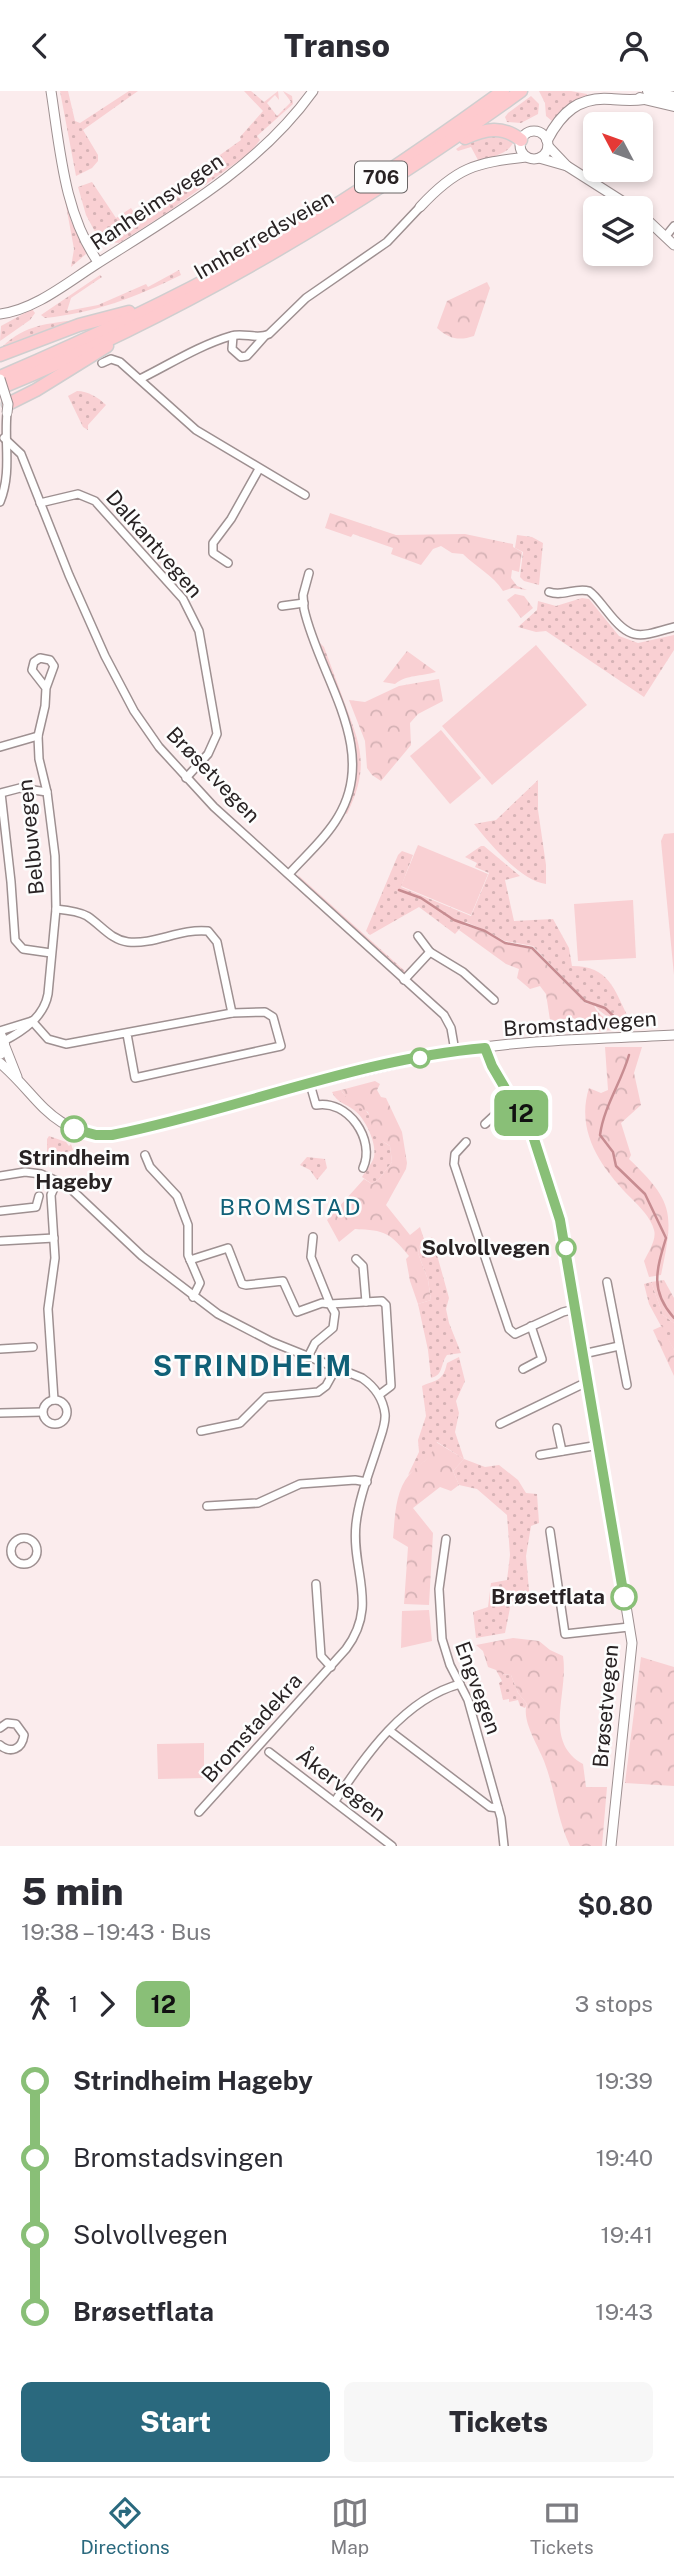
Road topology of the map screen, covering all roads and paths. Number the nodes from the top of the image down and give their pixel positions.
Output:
1 (51, 91) edge
2 (313, 91) edge
3 (503, 91) edge
4 (522, 91) edge
5 (601, 91) edge
6 (646, 95) edge
7 (674, 97) edge
8 (493, 105) junction
9 (674, 106) edge
10 (520, 143) junction
11 (547, 143) junction
12 (526, 157) junction
13 (505, 158) junction
14 (539, 158) junction
15 (422, 161) junction
16 (567, 166) junction
17 (614, 196) edge
18 (420, 207) joint
19 (653, 224) edge
20 (674, 226) edge
21 (666, 236) junction
22 (674, 245) edge
23 (98, 263) junction
24 (155, 310) junction
25 (0, 314) edge
26 (233, 335) junction
27 (264, 337) junction
28 (0, 355) edge
29 (102, 363) dead end
30 (140, 379) junction
31 (2, 381) edge
32 (7, 408) junction
33 (4, 438) junction
34 (259, 469) junction
35 (305, 495) dead end
36 (0, 502) edge
37 (40, 503) junction
38 (228, 563) dead end
39 (309, 573) dead end
40 (549, 592) dead end
41 (303, 603) junction
42 (282, 606) dead end
43 (674, 627) edge
44 (46, 688) dead end
45 (38, 736) junction
46 (0, 747) edge
47 (186, 778) junction
48 (47, 792) junction
49 (289, 874) junction
50 (56, 909) junction
51 (418, 936) dead end
52 (430, 952) junction
53 (51, 953) junction
54 (404, 980) junction
55 (494, 1000) dead end
56 (232, 1013) junction
57 (32, 1021) junction
58 (127, 1034) junction
59 (674, 1035) edge
60 (2, 1041) edge
61 (491, 1048) junction
62 (455, 1051) junction
63 (0, 1063) edge
64 (17, 1077) junction
65 (310, 1084) junction
66 (512, 1098) junction
67 (485, 1124) dead end
68 (466, 1142) dead end
69 (145, 1154) dead end
70 (363, 1168) dead end
71 (0, 1176) edge
72 (57, 1181) junction
73 (38, 1196) dead end
74 (0, 1211) edge
75 (313, 1237) dead end
76 (54, 1238) junction
77 (0, 1241) edge
78 (356, 1259) dead end
79 (190, 1260) junction
80 (607, 1282) dead end
81 (193, 1297) junction
82 (366, 1302) junction
83 (330, 1304) junction
84 (575, 1309) junction
85 (531, 1326) junction
86 (618, 1346) junction
87 (33, 1347) dead end
88 (0, 1349) edge
89 (583, 1355) junction
90 (308, 1357) junction
91 (337, 1368) junction
92 (523, 1369) dead end
93 (589, 1381) junction
94 (627, 1385) dead end
95 (379, 1395) junction
96 (54, 1400) junction
97 (42, 1412) junction
98 (0, 1413) edge
99 (500, 1424) dead end
100 (557, 1428) dead end
101 (201, 1431) dead end
102 (599, 1445) junction
103 (562, 1451) junction
104 (540, 1455) dead end
105 (367, 1482) junction
106 (207, 1506) dead end
107 (550, 1531) dead end
108 (446, 1539) dead end
109 (11, 1552) dead end
110 (0, 1553) edge
111 (316, 1584) dead end
112 (629, 1626) junction
113 (331, 1667) junction
114 (460, 1684) junction
115 (0, 1728) edge
116 (390, 1731) junction
117 (0, 1745) edge
118 (269, 1752) dead end
119 (335, 1801) junction
120 (498, 1808) junction
121 (200, 1812) dead end
122 (393, 1846) edge
123 (504, 1846) edge
124 (611, 1846) edge

1 - 23 street
2 - 23 street, Ranheimsvegen
3 - 8 highway, Innherredsveien / 706
4 - 8 highway, Innherredsveien / 706
5 - 6 main road
6 - 7 main road
6 - 9 main road
6 - 11 main road
8 - 15 highway, Innherredsveien / 706
8 - 24 highway, Innherredsveien / 706
10 - 11 street
10 - 12 street
10 - 13 street
10 - 15 highway, 706
11 - 14 street
11 - 16 street
12 - 13 street
12 - 14 street
13 - 18 street
14 - 16 street
15 - 24 highway, Innherredsveien / 706
16 - 17 street
18 - 27 street
19 - 21 street
20 - 21 street
21 - 22 street
23 - 25 street, Ranheimsvegen
24 - 28 highway, 706
24 - 31 highway, Innherredsveien / 706
24 - 32 highway, 706
26 - 27 street
26 - 27 street
26 - 30 street
29 - 30 street
30 - 34 street
31 - 32 street, bridge
32 - 33 street
33 - 36 street
33 - 37 street, Brøsetvegen
34 - 35 street
34 - 38 street
37 - 47 street, Brøsetvegen
37 - 47 street, Dalkantvegen
39 - 41 street
40 - 43 street
41 - 42 street
41 - 49 street
44 - 45 street, Belbuvegen
45 - 46 street
45 - 48 street, Belbuvegen
47 - 49 street, Brøsetvegen
48 - 50 street, Belbuvegen
48 - 53 street
49 - 54 street, Brøsetvegen
50 - 53 street, Belbuvegen
50 - 56 street
51 - 52 street
52 - 54 street
52 - 55 street
53 - 57 street, Belbuvegen
54 - 62 street, Brøsetvegen
56 - 58 street
56 - 58 street
57 - 58 street
57 - 60 street, Belbuvegen
59 - 61 street, Bromstadvegen
60 - 64 street, Bromstadvegen
61 - 62 street, Bromstadvegen
61 - 66 street, Brøsetvegen
62 - 65 street, Bromstadvegen
63 - 64 street, Bromstadvegen
64 - 65 street, Bromstadvegen
65 - 70 street
66 - 67 street
66 - 84 street, Brøsetvegen
68 - 85 street
69 - 79 street
71 - 72 street
72 - 76 street
72 - 81 street
73 - 74 street
75 - 83 street
76 - 77 street
76 - 96 street
78 - 82 street
79 - 81 street
79 - 83 street
80 - 86 street
81 - 90 street
82 - 83 street
82 - 95 street, Bromstadekra
83 - 90 street
84 - 85 street
84 - 89 street, Brøsetvegen
85 - 92 street
86 - 89 street
86 - 94 street
87 - 88 street
89 - 93 street, Brøsetvegen
90 - 91 street
91 - 95 street
91 - 101 street
93 - 99 street
93 - 102 street, Brøsetvegen
95 - 105 street, Bromstadekra
96 - 97 street
96 - 97 street
97 - 98 street
100 - 103 street
102 - 103 street
102 - 112 street, Brøsetvegen
103 - 104 street
105 - 106 street
105 - 113 street, Bromstadekra
107 - 112 street
108 - 114 street, Engvegen
109 - 110 street
111 - 113 street, Bromstadekra
112 - 124 street, Brøsetvegen
113 - 121 street, Bromstadekra
114 - 116 street
114 - 120 street, Engvegen
115 - 117 street
116 - 119 street
116 - 120 street
118 - 119 street, Åkervegen
119 - 122 street, Åkervegen
120 - 123 street, Engvegen

